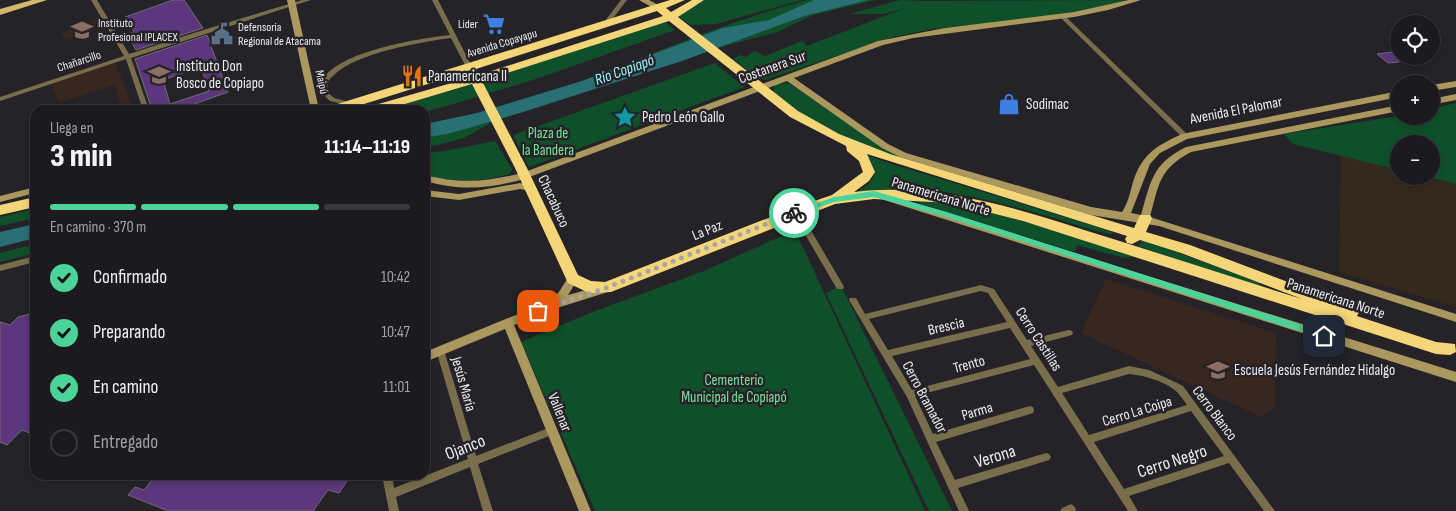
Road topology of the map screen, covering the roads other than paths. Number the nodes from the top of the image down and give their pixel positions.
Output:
1 (42, 0) edge
2 (94, 0) edge
3 (308, 0) edge
4 (436, 0) edge
5 (624, 0) edge
6 (643, 0) edge
7 (680, 0) edge
8 (699, 0) edge
9 (1137, 0) edge
10 (292, 2) edge
11 (660, 8) junction
12 (0, 12) edge
13 (670, 17) junction
14 (1063, 17) junction
15 (603, 26) junction
16 (454, 36) junction
17 (128, 57) junction
18 (469, 67) junction
19 (788, 78) junction
20 (1456, 84) edge
21 (478, 86) junction
22 (1440, 87) edge
23 (758, 88) junction
24 (1390, 96) edge
25 (1456, 97) edge
26 (0, 100) edge
27 (1440, 100) edge
28 (352, 104) junction
29 (144, 105) edge
30 (314, 105) edge
31 (349, 105) edge
32 (394, 105) edge
33 (1390, 110) edge
34 (1294, 114) junction
35 (1293, 128) junction
36 (1184, 136) junction
37 (835, 137) junction
38 (430, 180) edge
39 (959, 180) junction
40 (527, 182) junction
41 (1136, 187) junction
42 (1020, 190) junction
43 (30, 191) edge
44 (1150, 192) junction
45 (430, 194) edge
46 (874, 194) junction
47 (0, 199) edge
48 (834, 199) junction
49 (30, 203) edge
50 (0, 210) edge
51 (796, 212) junction
52 (1124, 216) junction
53 (1144, 218) junction
54 (1066, 229) junction
55 (1138, 234) junction
56 (30, 259) edge
57 (0, 268) edge
58 (573, 279) junction
59 (840, 287) dead end
60 (606, 288) junction
61 (853, 300) dead end
62 (554, 304) junction
63 (866, 317) junction
64 (1456, 318) edge
65 (508, 323) junction
66 (1013, 324) junction
67 (1069, 333) dead end
68 (1026, 344) junction
69 (1453, 349) edge
70 (440, 350) junction
71 (886, 354) junction
72 (430, 355) edge
73 (1036, 361) junction
74 (1456, 377) edge
75 (1056, 391) junction
76 (910, 394) junction
77 (1193, 407) junction
78 (1030, 410) dead end
79 (551, 431) junction
80 (931, 439) junction
81 (1088, 440) junction
82 (1046, 457) dead end
83 (1231, 458) junction
84 (473, 462) junction
85 (430, 479) edge
86 (388, 480) edge
87 (427, 480) edge
88 (954, 485) junction
89 (391, 494) junction
90 (1122, 494) junction
91 (394, 511) edge
92 (488, 511) edge
93 (585, 511) edge
94 (964, 511) edge
95 (1133, 511) edge
96 (1270, 511) edge

1 - 12 main road
2 - 17 street
3 - 10 street, Chañarcillo
4 - 16 street, Chacabuco
5 - 15 street
6 - 11 street
7 - 11 highway, Avenida Copayapu
8 - 13 highway, Avenida Copayapu
9 - 14 street, Costanera Sur
10 - 17 street, Chañarcillo
10 - 30 street, Maipú
11 - 13 highway, Panamericana Norte
11 - 15 highway, Avenida Copayapu
13 - 21 highway, Avenida Copayapu
13 - 23 highway, Panamericana Norte
14 - 19 street, Costanera Sur
14 - 36 street
15 - 18 highway, Avenida Copayapu
16 - 18 street, Chacabuco
16 - 28 street
17 - 26 street, Chañarcillo
17 - 29 street
18 - 21 highway, Chacabuco
18 - 28 highway, Avenida Copayapu
19 - 23 street, Costanera Sur
19 - 42 street, Panamericana Norte
20 - 22 street
21 - 32 highway, Avenida Copayapu
21 - 40 highway, Chacabuco
23 - 37 highway, Panamericana Norte
23 - 40 street, Costanera Sur
24 - 34 street, Avenida El Palomar
25 - 27 street
28 - 31 highway, Avenida Copayapu
33 - 35 street, Avenida El Palomar
34 - 35 street
34 - 36 street, Avenida El Palomar
35 - 44 street, Avenida El Palomar
36 - 41 street, Avenida El Palomar
37 - 39 highway, Panamericana Norte
37 - 48 highway
38 - 40 street, Costanera Sur
39 - 42 highway
39 - 55 highway, Panamericana Norte
40 - 45 street, Costanera Sur
40 - 58 highway, Chacabuco
41 - 44 street
41 - 52 street, Avenida El Palomar
42 - 52 street, Panamericana Norte
43 - 47 street
44 - 53 street, Avenida El Palomar
46 - 48 highway, La Paz
46 - 54 highway, Panamericana Norte
46 - 74 street, Panamericana Norte
48 - 51 highway, La Paz
49 - 50 highway
51 - 59 street
51 - 60 highway, La Paz
52 - 53 street, Panamericana Norte
53 - 55 highway
53 - 64 street, Panamericana Norte
54 - 55 highway
54 - 69 highway, Panamericana Norte
55 - 69 highway, Panamericana Norte
56 - 57 street
58 - 60 highway
58 - 62 street, La Paz
60 - 62 street, La Paz
61 - 63 street, Cerro Bramador
62 - 65 street, La Paz
63 - 66 street, Cerro Castillas
63 - 71 street, Cerro Bramador
65 - 70 street, La Paz
65 - 79 street, Vallenar
66 - 68 street, Cerro Castillas
66 - 71 street, Brescia
67 - 68 street
68 - 73 street, Cerro Castillas
70 - 72 street, La Paz
70 - 84 street, Jesús María
71 - 76 street, Cerro Bramador
73 - 75 street, Cerro Castillas
73 - 76 street, Trento
75 - 77 street, Cerro Blanco
75 - 81 street, Cerro Castillas
76 - 80 street, Cerro Bramador
77 - 81 street, Cerro La Coipa
77 - 83 street, Cerro Blanco
78 - 80 street, Parma
79 - 84 street, Ojanco
79 - 93 street, Vallenar
80 - 88 street, Cerro Bramador
81 - 90 street, Cerro Castillas
82 - 88 street, Verona
83 - 90 street, Cerro Negro
83 - 96 street, Cerro Blanco
84 - 85 street, Ojanco
84 - 92 street, Jesús María
86 - 89 street
87 - 89 street, Ojanco
88 - 94 street, Cerro Bramador
89 - 91 street
90 - 95 street, Cerro Castillas

